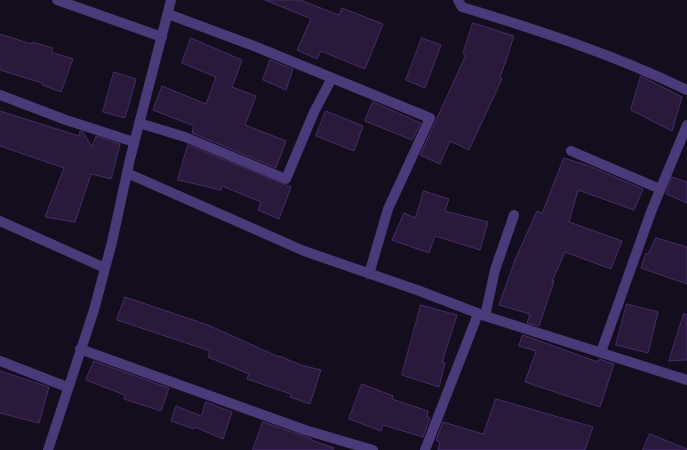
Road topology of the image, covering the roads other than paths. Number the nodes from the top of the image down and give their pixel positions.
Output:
1 (57, 0) edge
2 (172, 0) edge
3 (458, 0) edge
4 (168, 14) junction
5 (162, 37) junction
6 (332, 78) junction
7 (687, 90) edge
8 (0, 95) edge
9 (139, 122) junction
10 (687, 125) edge
11 (134, 142) junction
12 (571, 151) dead end
13 (127, 173) junction
14 (660, 189) junction
15 (514, 214) dead end
16 (0, 220) edge
17 (105, 268) junction
18 (369, 274) junction
19 (481, 315) junction
20 (80, 349) junction
21 (601, 352) junction
22 (0, 362) edge
23 (687, 380) edge
24 (68, 387) junction
25 (48, 450) edge
26 (373, 450) edge
27 (425, 450) edge

1 - 5 street
2 - 4 street
3 - 7 street
4 - 5 street
4 - 6 street
5 - 9 street
6 - 9 street
6 - 18 street
8 - 11 street
9 - 11 street
10 - 14 street
11 - 13 street
12 - 14 street
13 - 17 street
13 - 18 street
14 - 21 street
15 - 19 street
16 - 17 street
17 - 20 street
18 - 19 street
19 - 21 street
19 - 27 street
20 - 24 street
20 - 26 street
21 - 23 street
22 - 24 street
24 - 25 street

